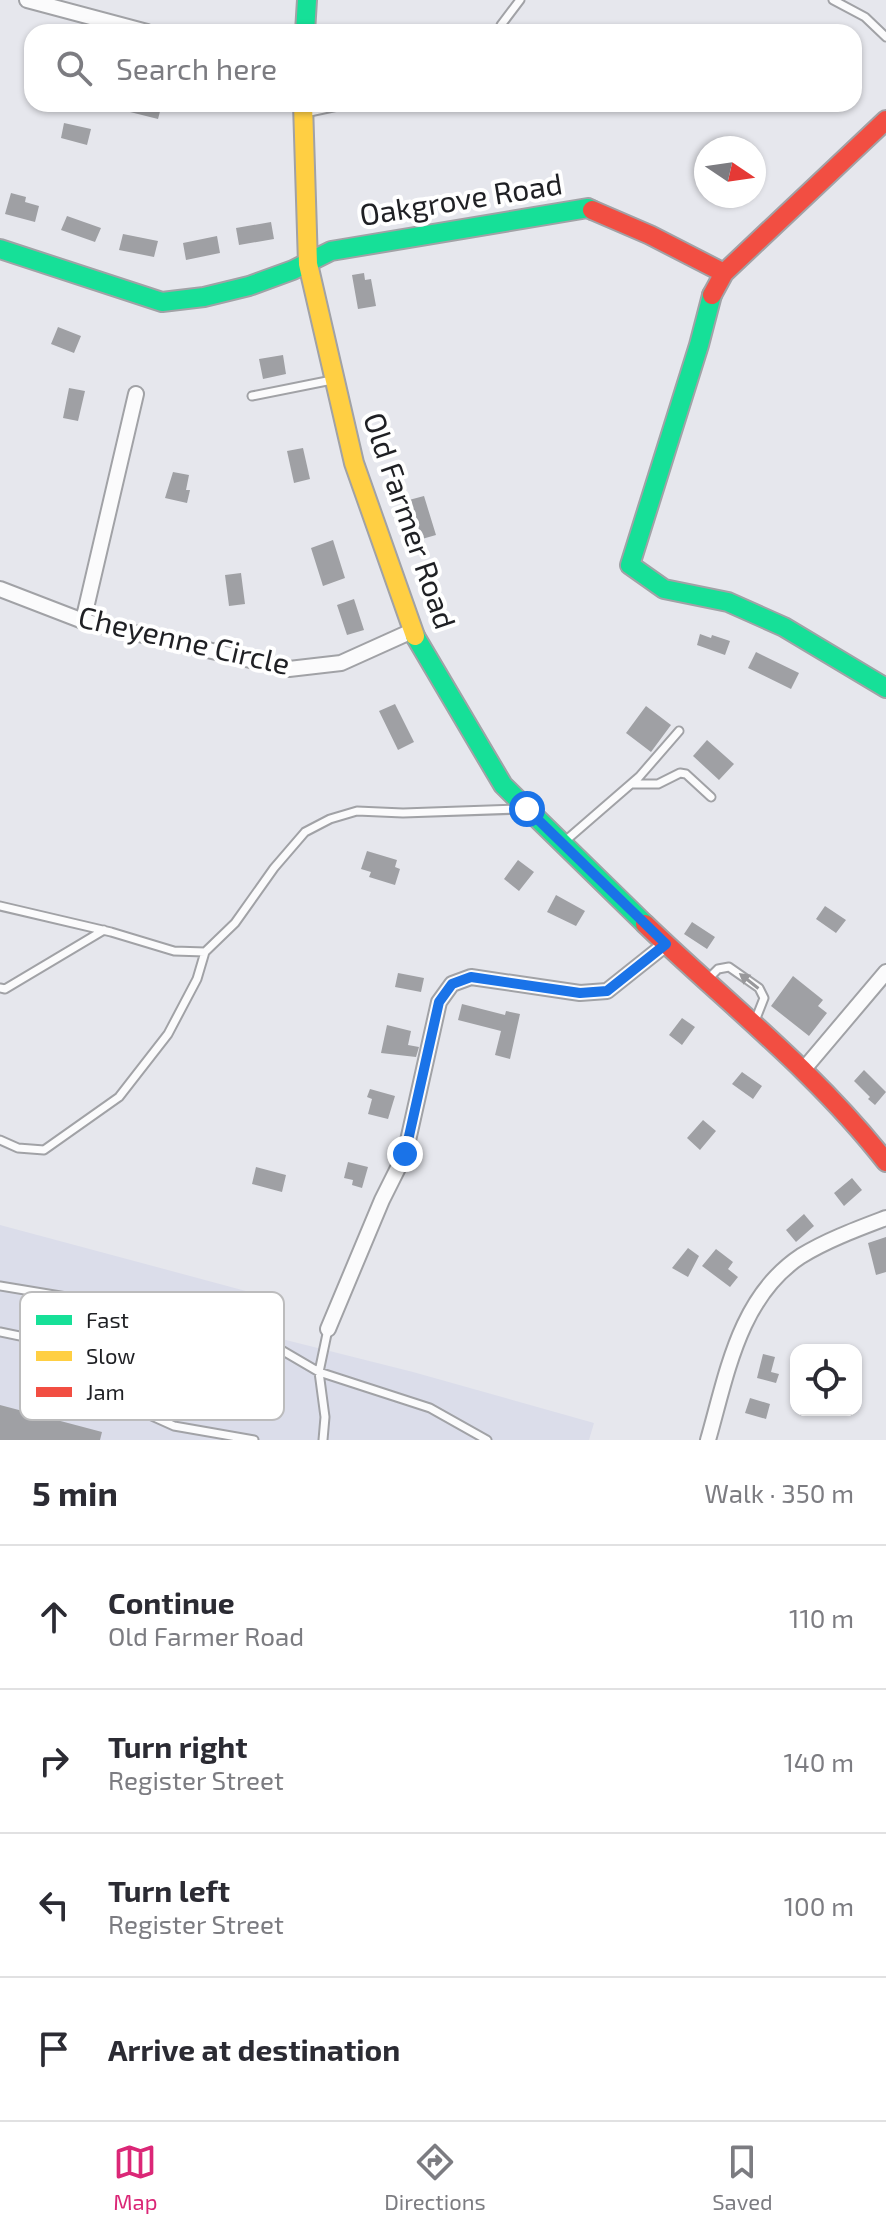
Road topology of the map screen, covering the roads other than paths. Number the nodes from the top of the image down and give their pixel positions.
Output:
1 (27, 0) edge
2 (307, 0) edge
3 (520, 0) edge
4 (833, 0) edge
5 (117, 24) edge
6 (306, 24) edge
7 (502, 24) edge
8 (886, 37) edge
9 (303, 112) edge
10 (886, 120) edge
11 (0, 249) edge
12 (308, 264) junction
13 (724, 273) junction
14 (334, 379) junction
15 (136, 394) dead end
16 (252, 396) dead end
17 (0, 589) edge
18 (83, 621) junction
19 (412, 631) junction
20 (886, 688) edge
21 (679, 731) dead end
22 (631, 784) junction
23 (711, 797) dead end
24 (527, 809) junction
25 (562, 844) junction
26 (0, 906) edge
27 (104, 930) junction
28 (666, 944) junction
29 (205, 952) junction
30 (886, 972) edge
31 (706, 980) junction
32 (0, 988) edge
33 (754, 1023) junction
34 (804, 1069) junction
35 (0, 1140) edge
36 (886, 1162) edge
37 (886, 1218) edge
38 (0, 1286) edge
39 (36, 1292) edge
40 (328, 1329) joint
41 (0, 1332) edge
42 (20, 1336) edge
43 (284, 1352) edge
44 (319, 1372) junction
45 (161, 1420) edge
46 (254, 1440) edge
47 (323, 1440) edge
48 (487, 1440) edge
49 (708, 1440) edge

1 - 5 street
2 - 6 street
3 - 7 lane
4 - 8 lane
9 - 12 street, Old Farmer Road
10 - 13 street
11 - 12 street, Oakgrove Road
12 - 13 street, Oakgrove Road
12 - 14 street, Old Farmer Road
13 - 20 street
14 - 16 lane
14 - 19 street, Old Farmer Road
15 - 18 street
17 - 18 street, Cheyenne Circle
18 - 19 street, Cheyenne Circle
19 - 24 street, Old Farmer Road
21 - 22 lane
22 - 23 lane
22 - 25 lane
24 - 25 street, Old Farmer Road
24 - 29 lane
25 - 28 street, Old Farmer Road
26 - 27 lane
27 - 29 lane
27 - 32 lane
28 - 31 street, Old Farmer Road
28 - 40 street
29 - 35 lane
30 - 34 street
31 - 33 street, Old Farmer Road
33 -> 31 lane
33 - 34 street, Old Farmer Road
34 - 36 street, Old Farmer Road
37 - 49 street
38 - 39 lane
40 - 44 lane
41 - 42 lane
43 - 44 lane
44 - 47 lane
44 - 48 lane
45 - 46 lane

